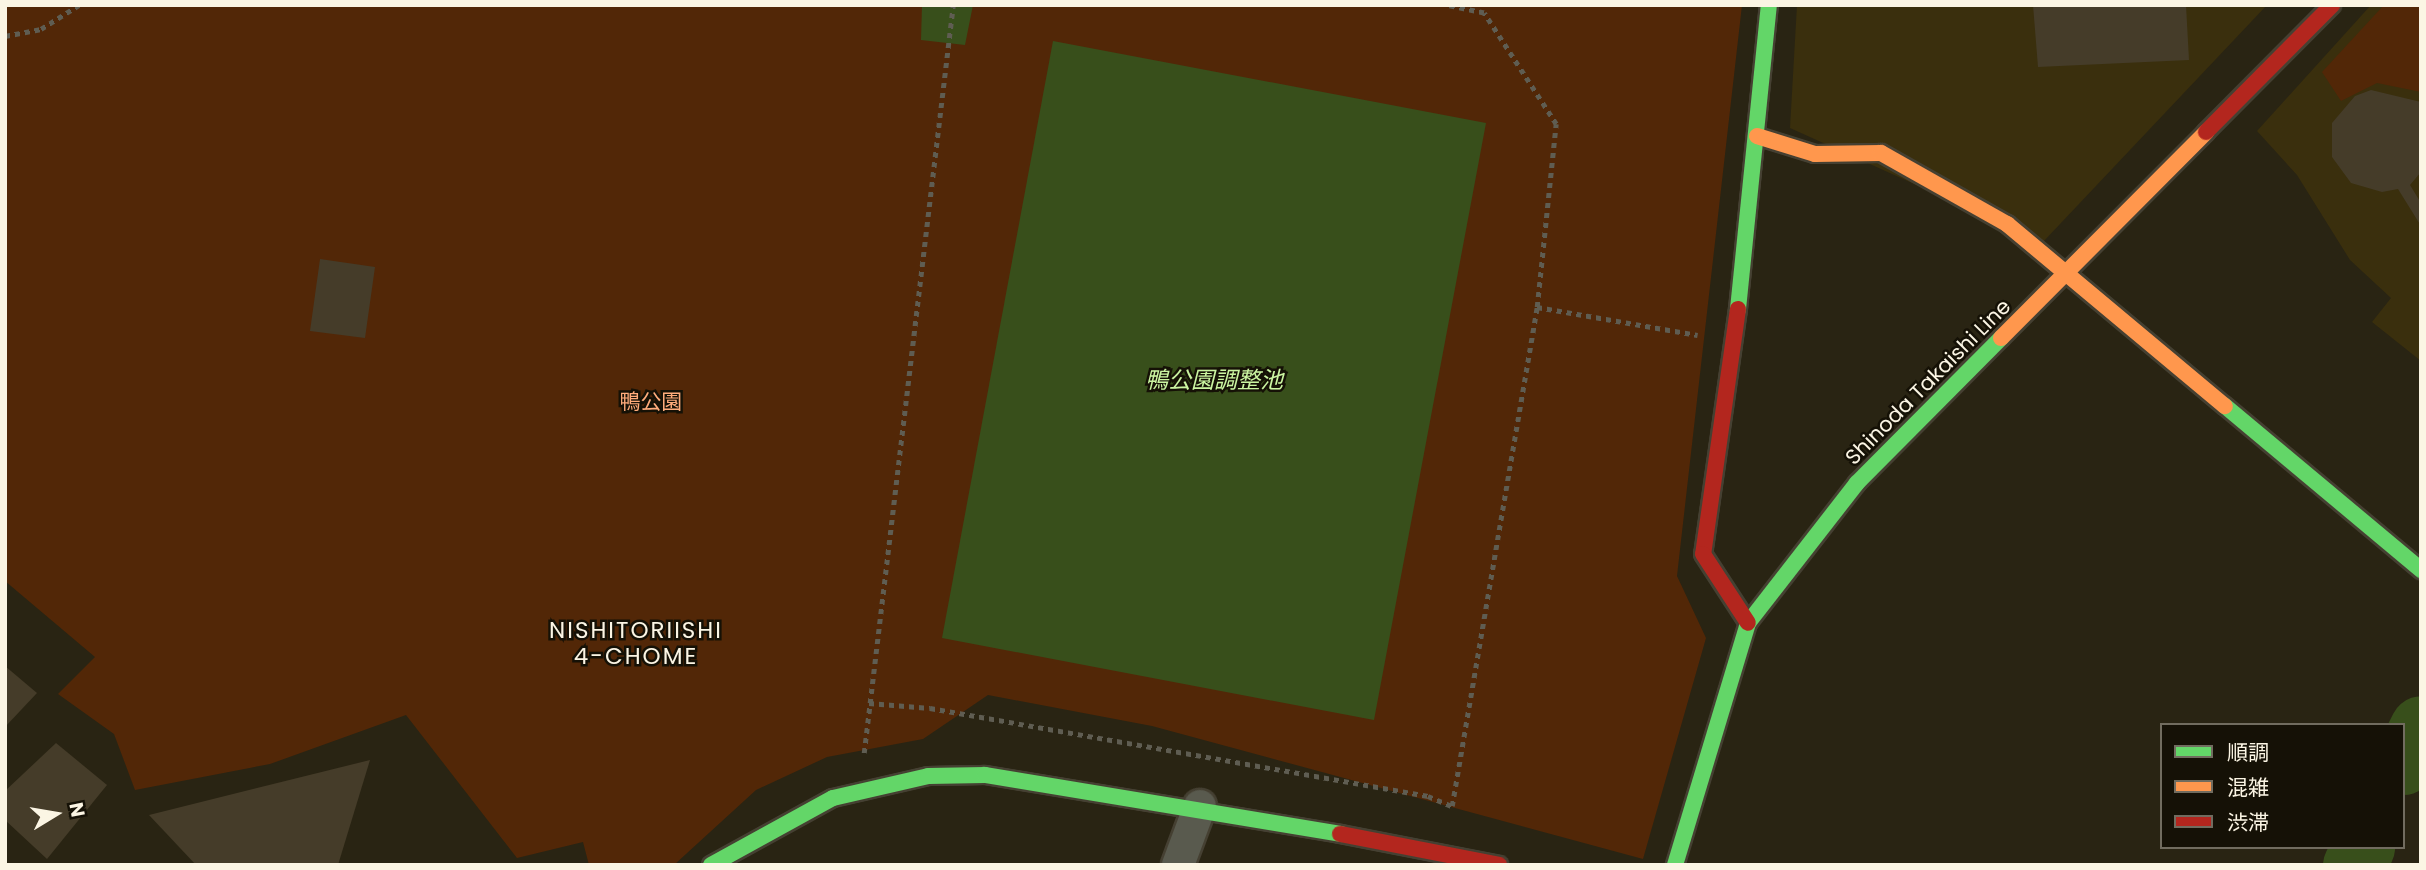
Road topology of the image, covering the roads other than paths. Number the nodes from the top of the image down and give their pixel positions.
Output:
1 (1769, 5) edge
2 (2332, 5) edge
3 (1757, 136) junction
4 (2066, 275) junction
5 (2421, 570) edge
6 (1748, 623) junction
7 (1200, 806) junction
8 (711, 865) edge
9 (1178, 865) edge
10 (1499, 865) edge
11 (1675, 865) edge

1 - 3 street
2 - 4 street, Shinoda Takaishi Line
3 - 4 street
3 - 6 street
4 - 5 street
4 - 6 street, Shinoda Takaishi Line
6 - 11 street, Shinoda Takaishi Line
7 - 8 street
7 - 9 street
7 - 10 street

